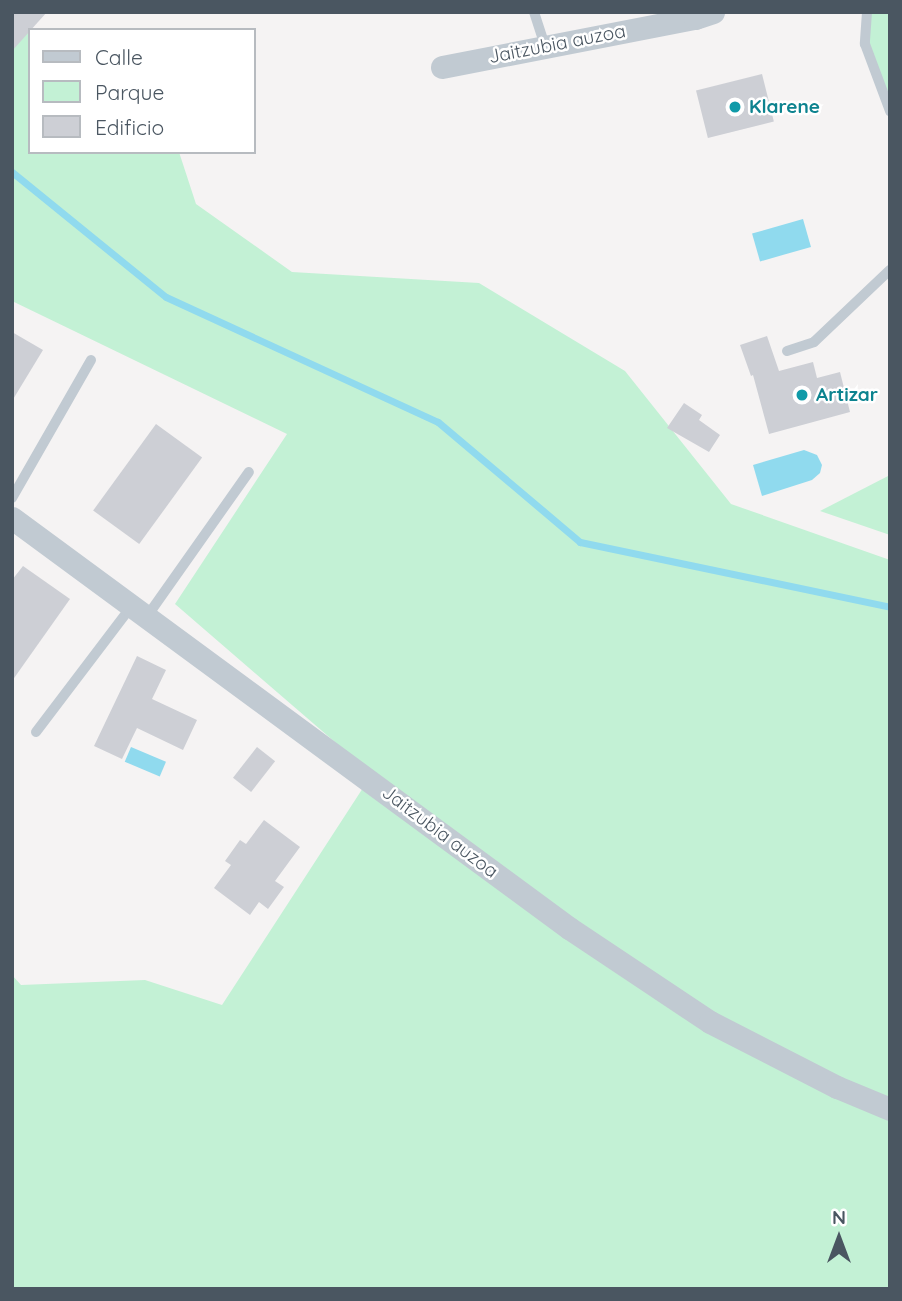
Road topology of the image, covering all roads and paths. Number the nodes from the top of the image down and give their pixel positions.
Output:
1 (534, 12) edge
2 (713, 12) edge
3 (867, 12) edge
4 (545, 45) junction
5 (442, 67) dead end
6 (890, 111) edge
7 (890, 270) edge
8 (787, 351) dead end
9 (91, 360) dead end
10 (249, 472) dead end
11 (12, 498) edge
12 (12, 518) edge
13 (140, 610) junction
14 (36, 732) dead end
15 (890, 1109) edge

1 - 4 lane
2 - 4 street, Jaitzubia auzoa
3 - 6 lane
4 - 5 street, Jaitzubia auzoa
7 - 8 lane
9 - 11 lane
10 - 13 lane
12 - 13 street, Jaitzubia auzoa
13 - 14 lane
13 - 15 street, Jaitzubia auzoa

